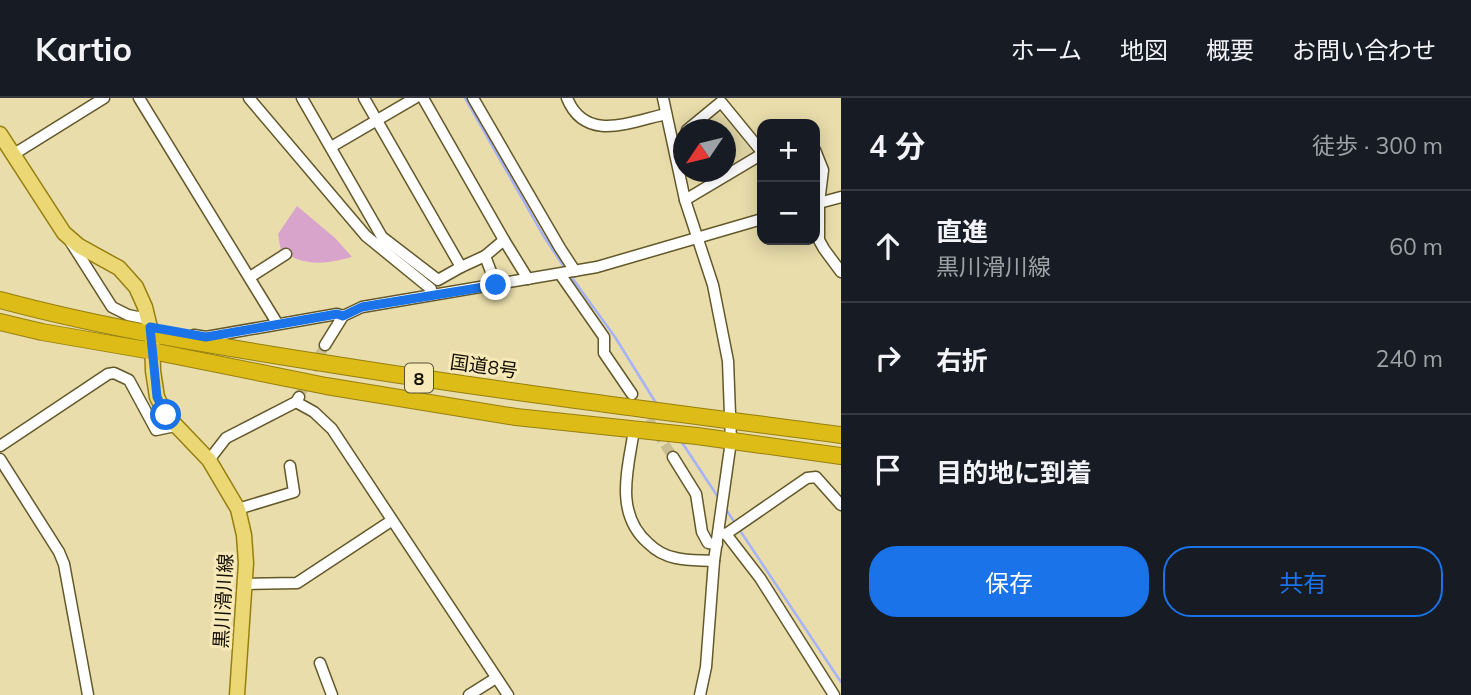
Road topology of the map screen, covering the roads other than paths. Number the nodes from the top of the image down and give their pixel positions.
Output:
1 (104, 98) edge
2 (139, 98) edge
3 (249, 98) edge
4 (302, 98) edge
5 (364, 98) edge
6 (415, 98) edge
7 (423, 98) edge
8 (473, 98) edge
9 (567, 98) edge
10 (663, 98) edge
11 (724, 100) edge
12 (666, 114) junction
13 (700, 119) edge
14 (377, 120) junction
15 (0, 134) edge
16 (671, 139) joint
17 (757, 146) edge
18 (331, 147) junction
19 (14, 154) junction
20 (757, 156) edge
21 (820, 162) edge
22 (820, 187) edge
23 (841, 197) edge
24 (685, 200) junction
25 (820, 203) edge
26 (757, 220) edge
27 (64, 233) junction
28 (698, 237) junction
29 (505, 240) junction
30 (820, 242) edge
31 (286, 254) dead end
32 (485, 256) junction
33 (461, 267) junction
34 (575, 271) junction
35 (841, 272) edge
36 (560, 274) junction
37 (250, 277) junction
38 (528, 279) junction
39 (496, 285) junction
40 (431, 289) dead end
41 (0, 300) edge
42 (343, 316) junction
43 (0, 322) edge
44 (277, 323) junction
45 (151, 333) junction
46 (325, 345) tunnel mouth
47 (632, 394) tunnel mouth
48 (730, 421) junction
49 (175, 426) junction
50 (634, 430) junction
51 (841, 435) edge
52 (731, 441) junction
53 (0, 446) edge
54 (841, 456) edge
55 (673, 457) tunnel mouth
56 (0, 459) edge
57 (209, 460) junction
58 (290, 466) dead end
59 (841, 505) edge
60 (238, 509) junction
61 (391, 521) junction
62 (720, 537) junction
63 (714, 561) junction
64 (245, 584) junction
65 (320, 663) dead end
66 (496, 678) junction
67 (88, 695) edge
68 (237, 695) edge
69 (332, 695) edge
70 (469, 695) edge
71 (508, 695) edge
72 (700, 695) edge
73 (834, 695) edge

1 - 19 street
2 - 37 street
3 - 40 street
4 - 18 street
5 - 14 street
6 - 14 street
7 - 29 street
8 - 34 street
9 - 12 street
10 - 12 street
11 - 13 street
11 - 17 street
12 - 16 street
14 - 18 street
14 - 33 street
15 - 19 main road, 黒川滑川線
16 - 24 street
18 - 33 street
19 - 27 main road, 黒川滑川線
20 - 24 street
21 - 22 street
23 - 25 street
24 - 28 street
26 - 28 street
27 - 45 street
27 - 45 main road, 黒川滑川線
28 - 34 street
28 - 48 street
29 - 32 street
29 - 38 street
30 - 35 street
31 - 37 street
32 - 33 street
32 - 39 street
34 - 36 street
36 - 38 street
36 - 47 street
37 - 44 street
38 - 39 street
39 - 42 street
41 - 45 highway, 国道8号 / 8
42 - 44 street
42 - 46 street
43 - 45 highway, 国道8号 / 8
44 - 45 street
45 - 48 highway, 国道8号 / 8
45 - 49 main road, 黒川滑川線
45 - 50 highway, 国道8号 / 8
48 - 51 highway, 国道8号 / 8
48 - 52 street
49 - 53 street
49 - 57 main road, 黒川滑川線
50 - 52 highway, 国道8号 / 8
50 - 63 street
52 - 54 highway, 国道8号 / 8
52 - 62 street
55 - 62 street
56 - 67 street
57 - 60 main road, 黒川滑川線
57 - 61 street
58 - 60 street
59 - 62 street
60 - 64 main road, 黒川滑川線
61 - 64 street
61 - 66 street
62 - 63 street
62 - 73 street
63 - 72 street
64 - 68 main road, 黒川滑川線
65 - 69 street
66 - 70 street
66 - 71 street

